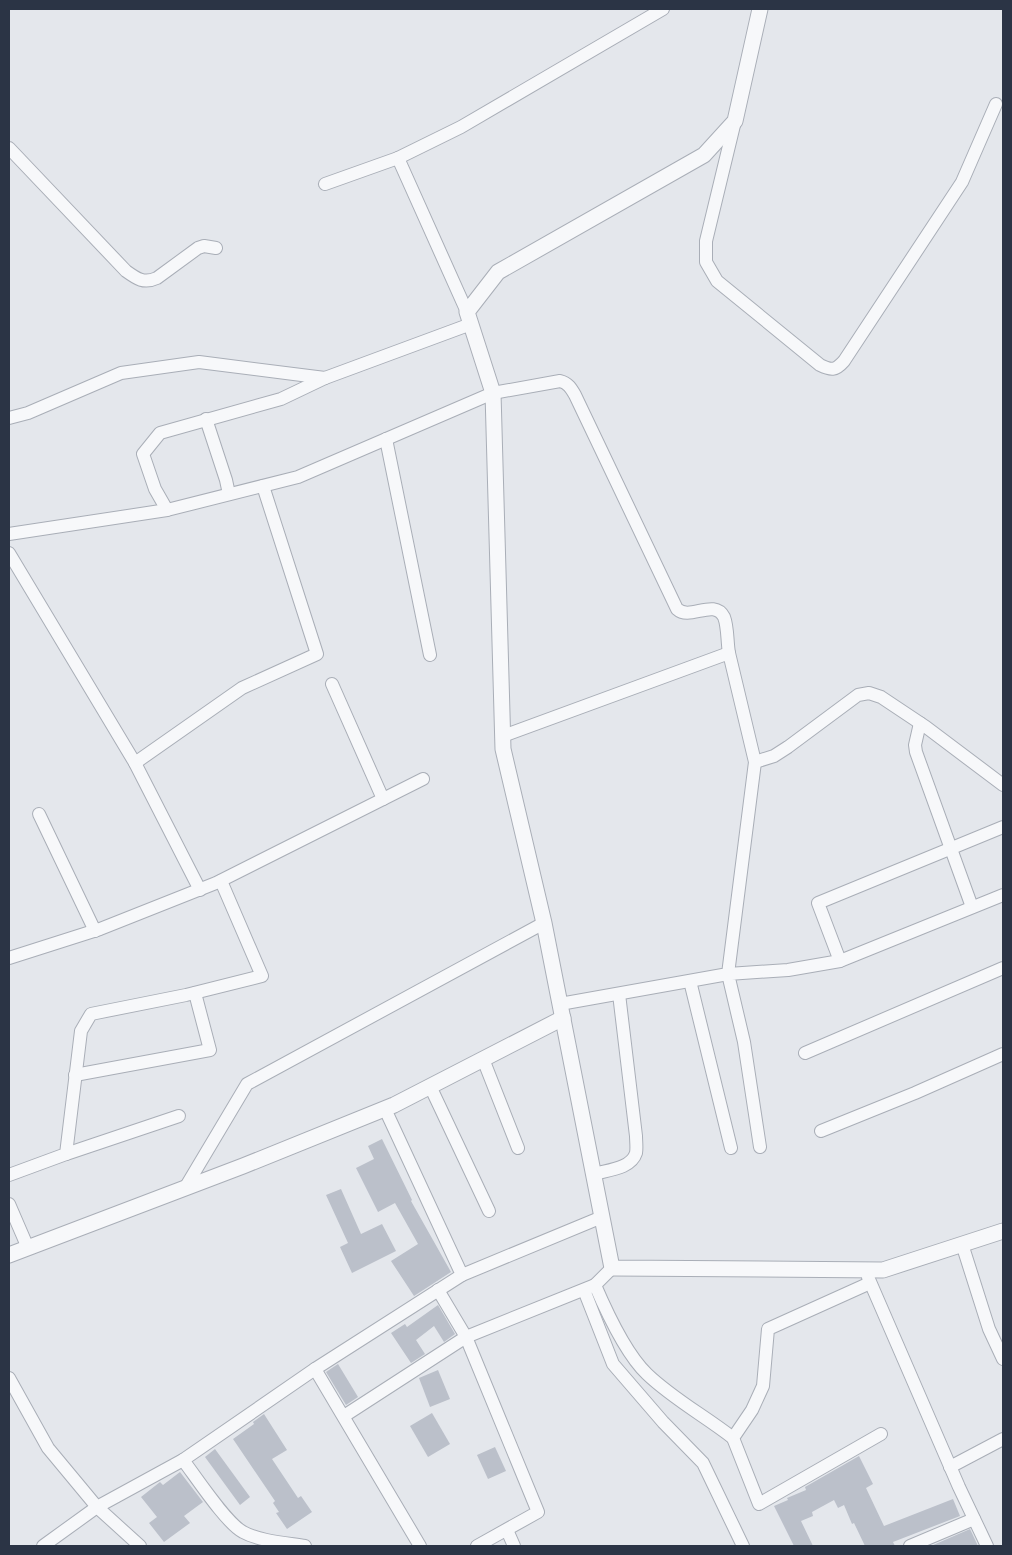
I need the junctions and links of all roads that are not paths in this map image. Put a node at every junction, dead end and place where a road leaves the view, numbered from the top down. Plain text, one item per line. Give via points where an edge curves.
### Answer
1 (663, 9) edge
2 (760, 9) edge
3 (996, 104) dead end
4 (735, 122) junction
5 (9, 148) edge
6 (398, 158) junction
7 (325, 184) dead end
8 (216, 248) dead end
9 (469, 318) junction
10 (325, 378) junction
11 (493, 393) junction
12 (9, 418) edge
13 (206, 420) junction
14 (386, 439) junction
15 (263, 486) junction
16 (229, 494) junction
17 (167, 510) junction
18 (9, 534) edge
19 (9, 553) edge
20 (729, 653) junction
21 (430, 655) dead end
22 (332, 684) dead end
23 (920, 723) junction
24 (503, 736) junction
25 (755, 762) junction
26 (135, 763) junction
27 (423, 779) dead end
28 (1003, 785) edge
29 (384, 799) junction
30 (39, 814) dead end
31 (1003, 827) edge
32 (951, 849) junction
33 (221, 881) junction
34 (200, 890) junction
35 (1003, 895) edge
36 (972, 907) junction
37 (544, 923) junction
38 (95, 931) junction
39 (9, 958) edge
40 (840, 962) junction
41 (1003, 968) edge
42 (728, 974) junction
43 (690, 981) junction
44 (195, 993) junction
45 (619, 994) junction
46 (562, 1011) junction
47 (805, 1053) dead end
48 (1003, 1054) edge
49 (483, 1059) junction
50 (75, 1075) junction
51 (430, 1086) junction
52 (385, 1108) junction
53 (179, 1116) dead end
54 (821, 1132) dead end
55 (760, 1147) dead end
56 (518, 1148) dead end
57 (731, 1148) dead end
58 (66, 1154) junction
59 (594, 1174) junction
60 (9, 1175) edge
61 (185, 1188) junction
62 (9, 1204) edge
63 (489, 1211) dead end
64 (602, 1217) junction
65 (1003, 1231) edge
66 (962, 1244) junction
67 (28, 1248) junction
68 (9, 1255) edge
69 (612, 1268) junction
70 (462, 1275) junction
71 (868, 1277) junction
72 (590, 1288) junction
73 (438, 1290) junction
74 (466, 1337) junction
75 (1003, 1359) edge
76 (316, 1369) junction
77 (9, 1378) edge
78 (344, 1416) junction
79 (881, 1434) dead end
80 (734, 1438) junction
81 (1003, 1439) edge
82 (183, 1460) junction
83 (950, 1467) junction
84 (97, 1507) junction
85 (974, 1519) junction
86 (507, 1530) junction
87 (49, 1545) edge
88 (140, 1546) edge
89 (304, 1546) edge
90 (420, 1546) edge
91 (477, 1546) edge
92 (514, 1546) edge
93 (743, 1546) edge
94 (910, 1546) edge
95 (987, 1546) edge

1 - 6 street via 461,128
2 - 4 street
3 - 4 street via 962,182 844,361 837,369 829,370 717,281 706,262 706,241
4 - 9 street via 704,155 498,272
5 - 8 street via 137,279 150,281 198,248
6 - 7 street
6 - 9 street
9 - 10 street
9 - 11 street
10 - 12 street via 199,362 121,373
10 - 13 street via 281,399
11 - 14 street
11 - 20 street via 560,381 570,386 677,609 688,614 710,608 720,612 724,618
11 - 24 street
13 - 16 street
13 - 17 street via 160,433 143,454 155,489
14 - 15 street via 298,477
14 - 21 street
15 - 16 street
15 - 26 street via 317,654 242,688
16 - 17 street
17 - 18 street
19 - 26 street
20 - 24 street
20 - 25 street
22 - 29 street
23 - 25 street via 881,697 869,693 858,695 788,747
23 - 28 street
23 - 32 street via 916,752
24 - 37 street via 503,749
25 - 42 street
26 - 34 street
27 - 29 street
29 - 33 street
30 - 38 street
31 - 32 street
32 - 36 street
32 - 40 street via 818,903
33 - 34 street
33 - 44 street via 262,976
34 - 38 street
35 - 36 street
36 - 40 street
37 - 46 street
37 - 61 street via 247,1084
38 - 39 street
40 - 42 street
41 - 47 street
42 - 43 street
42 - 55 street via 744,1042
43 - 45 street
43 - 57 street
44 - 50 street via 91,1014 81,1031
44 - 50 street via 210,1050
45 - 46 street
45 - 59 street via 636,1152 622,1167
46 - 49 street
46 - 59 street
48 - 54 street
49 - 51 street
49 - 56 street
50 - 58 street
51 - 52 street
51 - 63 street
52 - 61 street
52 - 70 street
53 - 58 street
58 - 60 street
59 - 64 street
61 - 67 street
62 - 67 street
64 - 69 street
64 - 70 street
65 - 66 street
66 - 71 street
66 - 75 street via 989,1329
67 - 68 street
69 - 71 street
69 - 72 street
70 - 73 street
71 - 80 street via 768,1329 763,1386
71 - 83 street
72 - 74 street
72 - 80 street via 646,1374
72 - 93 street via 613,1364 703,1463
73 - 74 street
73 - 76 street
74 - 78 street
74 - 86 street via 538,1512
76 - 78 street
76 - 82 street
77 - 84 street via 48,1448
78 - 90 street
79 - 80 street via 759,1504
81 - 83 street
82 - 84 street
82 - 89 street via 232,1524 259,1537
83 - 85 street
84 - 87 street
84 - 88 street
85 - 94 street
85 - 95 street
86 - 91 street
86 - 92 street

